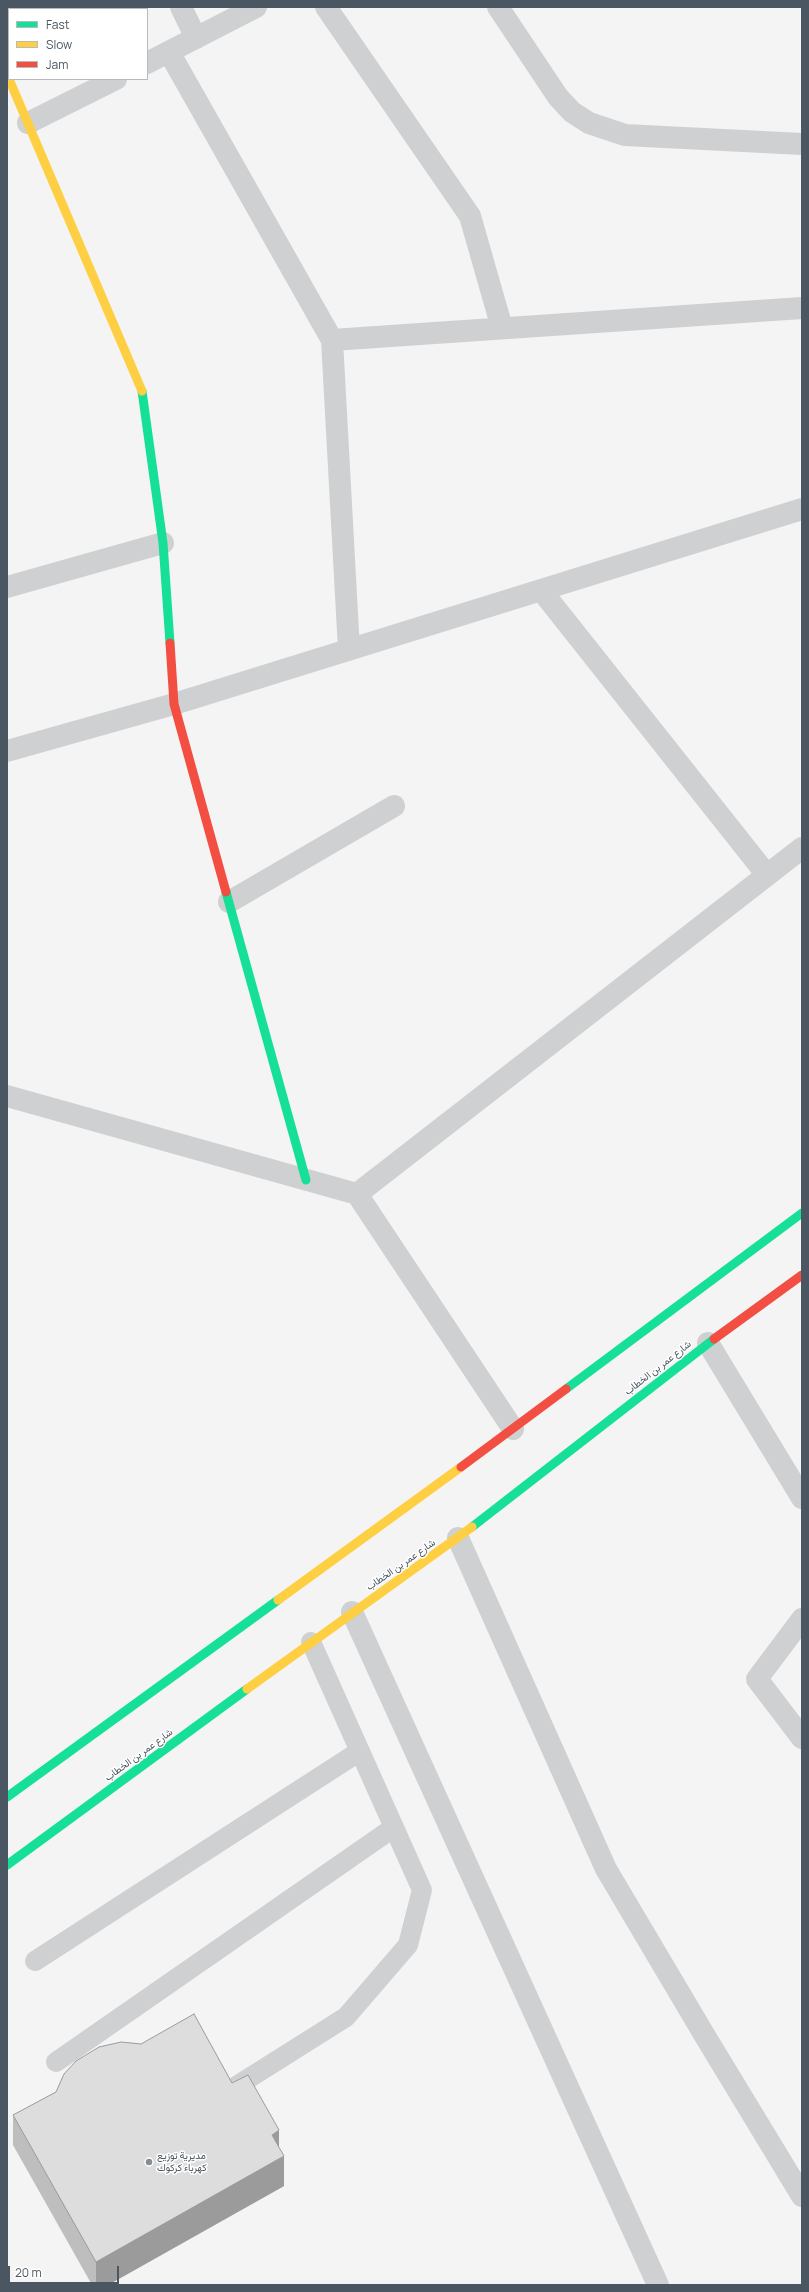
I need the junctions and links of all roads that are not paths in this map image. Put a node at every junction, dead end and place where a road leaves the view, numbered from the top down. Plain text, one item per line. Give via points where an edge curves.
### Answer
1 (181, 7) edge
2 (256, 7) edge
3 (326, 7) edge
4 (498, 7) edge
5 (196, 38) junction
6 (169, 52) junction
7 (148, 62) edge
8 (9, 80) edge
9 (114, 80) edge
10 (28, 123) junction
11 (802, 144) edge
12 (802, 308) edge
13 (502, 328) junction
14 (332, 340) junction
15 (802, 509) edge
16 (162, 543) junction
17 (7, 587) edge
18 (541, 590) junction
19 (349, 650) junction
20 (174, 704) junction
21 (8, 749) edge
22 (394, 806) dead end
23 (802, 848) edge
24 (767, 875) junction
25 (229, 902) junction
26 (7, 1096) edge
27 (306, 1180) junction
28 (357, 1194) junction
29 (802, 1213) edge
30 (802, 1275) edge
31 (708, 1343) junction
32 (513, 1429) junction
33 (802, 1498) edge
34 (458, 1538) junction
35 (352, 1612) junction
36 (802, 1619) edge
37 (311, 1642) junction
38 (802, 1738) edge
39 (360, 1751) junction
40 (7, 1797) edge
41 (393, 1828) junction
42 (7, 1865) edge
43 (35, 1961) dead end
44 (56, 2062) dead end
45 (226, 2092) edge
46 (802, 2196) edge
47 (658, 2285) edge

1 - 5 street
2 - 5 street
3 - 13 street via 470,216
4 - 11 street via 558,97 572,112 589,123 625,135
5 - 6 street
6 - 7 street
6 - 14 street
8 - 10 main road
9 - 10 street
10 - 16 main road via 143,392
12 - 13 street
13 - 14 street
14 - 19 street
15 - 18 street
16 - 17 street
16 - 20 main road
18 - 19 street
18 - 24 street
19 - 20 street
20 - 21 street
20 - 25 main road
22 - 25 street
23 - 24 street
24 - 28 street
25 - 27 main road
26 - 27 street
27 - 28 street
28 - 32 street
29 - 32 main road
30 - 31 main road, شارع عمر بن الخطاب
31 - 33 street
31 - 34 main road, شارع عمر بن الخطاب
32 - 40 main road
34 - 35 main road, شارع عمر بن الخطاب
34 - 46 street via 606,1869
35 - 37 main road, شارع عمر بن الخطاب
35 - 47 street
36 - 38 street via 757,1680
37 - 39 lane
37 - 42 main road, شارع عمر بن الخطاب
39 - 41 lane
39 - 43 lane
41 - 44 lane
41 - 45 lane via 422,1890 408,1945 346,2017

